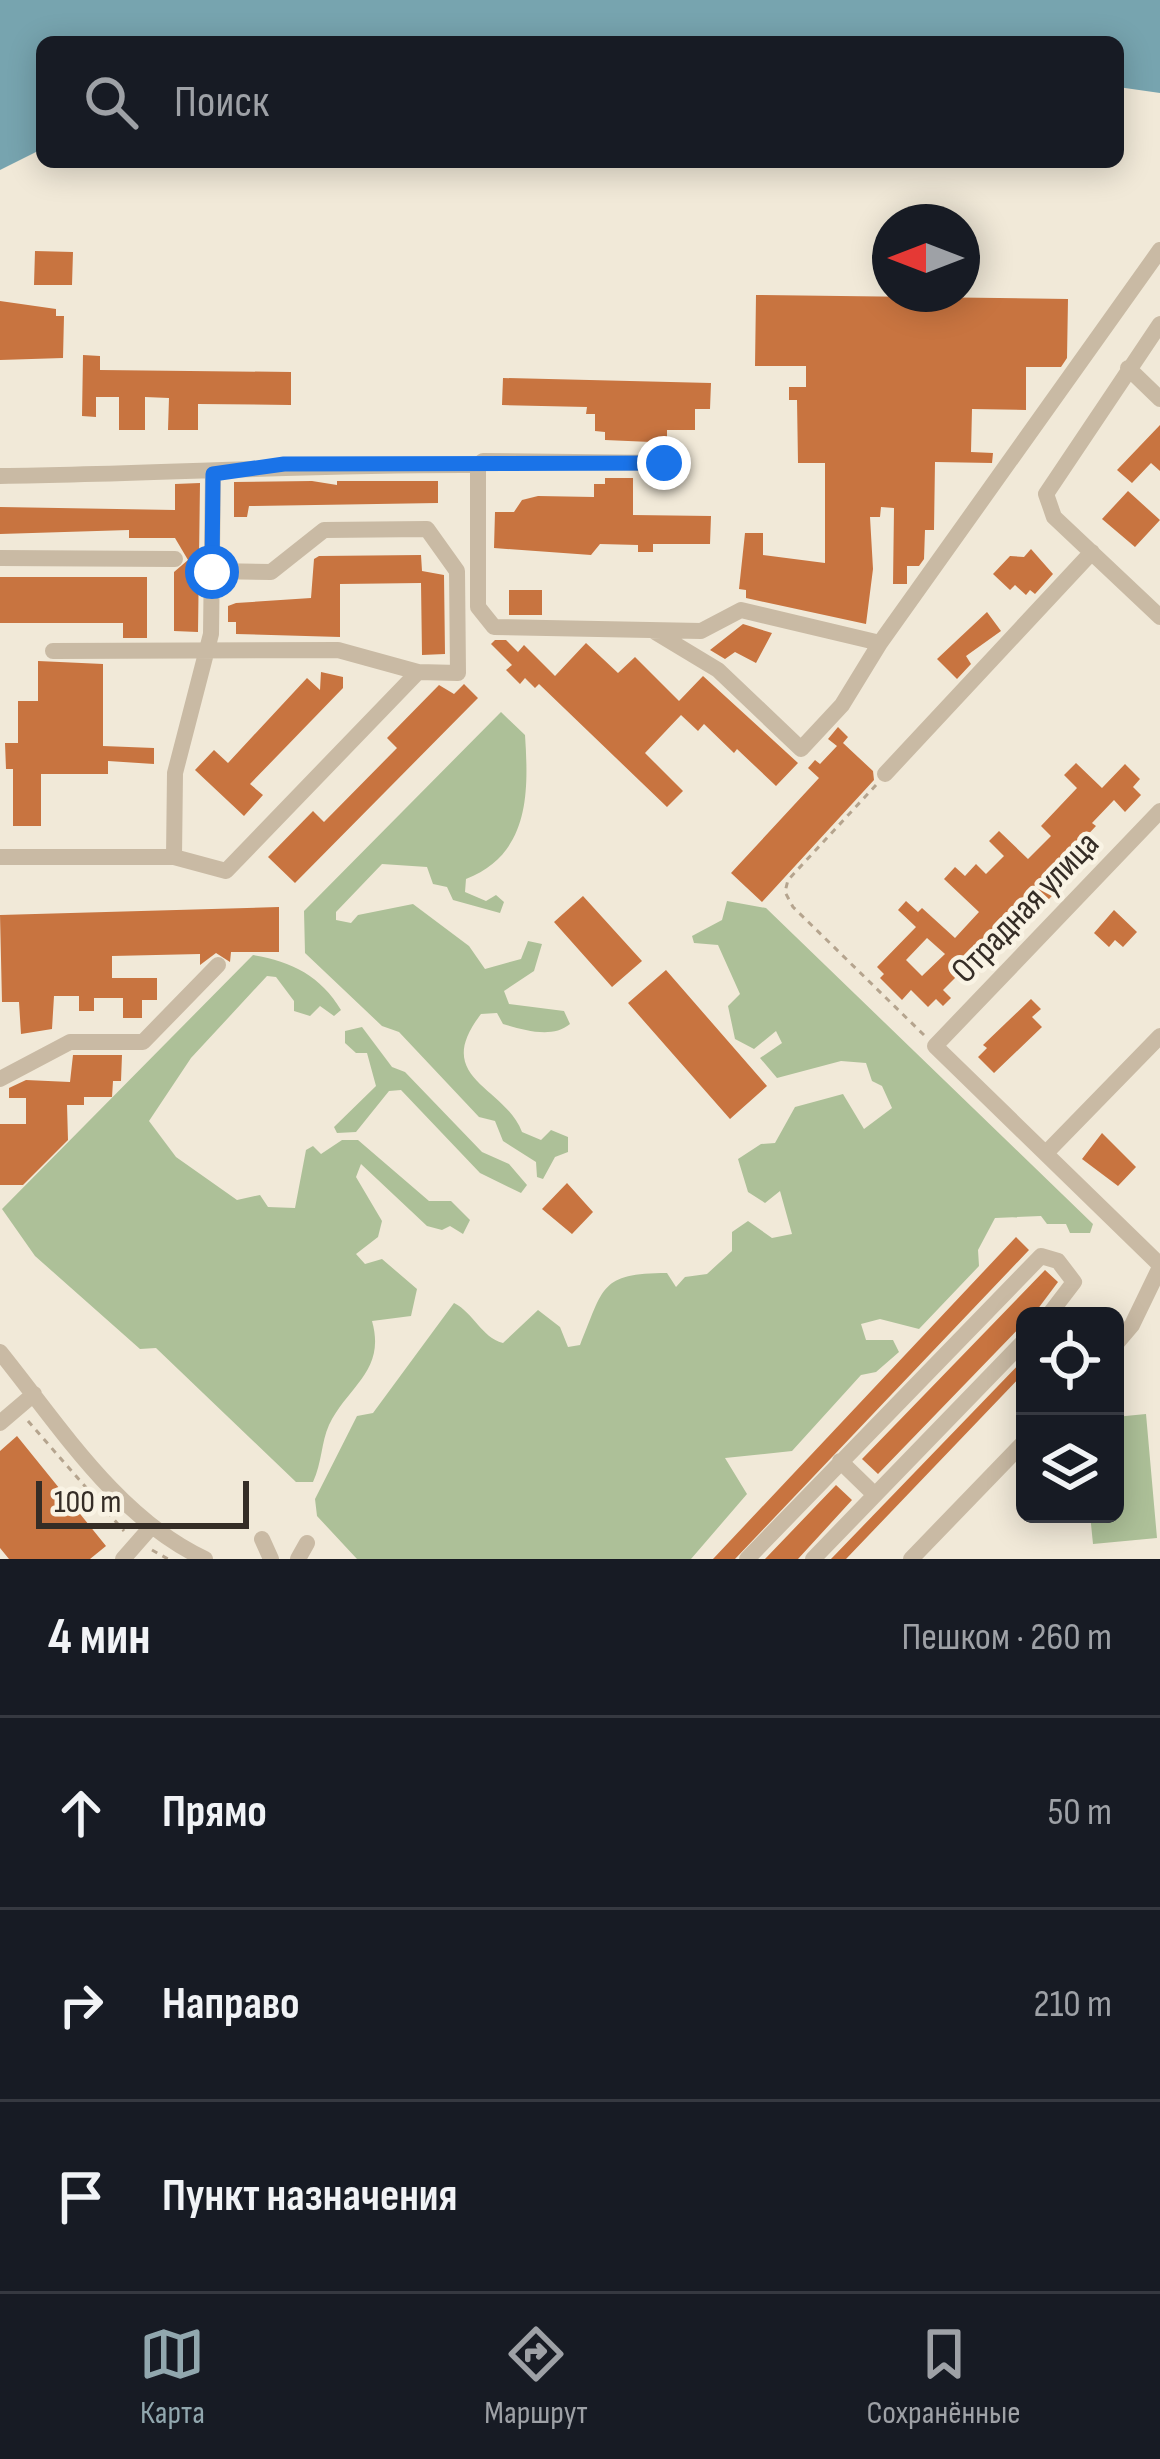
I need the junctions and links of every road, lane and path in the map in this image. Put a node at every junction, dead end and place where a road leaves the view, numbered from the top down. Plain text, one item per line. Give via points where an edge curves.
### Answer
1 (1160, 250) edge
2 (1160, 324) edge
3 (1128, 368) junction
4 (1160, 399) edge
5 (664, 463) dead end
6 (478, 465) junction
7 (213, 474) junction
8 (0, 476) edge
9 (1092, 552) junction
10 (0, 558) edge
11 (175, 559) dead end
12 (212, 572) junction
13 (1160, 617) edge
14 (653, 631) junction
15 (880, 643) junction
16 (207, 650) junction
17 (53, 651) dead end
18 (418, 672) junction
19 (885, 774) joint
20 (1160, 811) edge
21 (0, 857) edge
22 (174, 857) junction
23 (218, 965) dead end
24 (1160, 1036) edge
25 (935, 1046) junction
26 (0, 1079) edge
27 (1046, 1154) junction
28 (1160, 1266) edge
29 (1055, 1307) edge
30 (1124, 1334) edge
31 (1016, 1349) edge
32 (0, 1352) edge
33 (34, 1394) junction
34 (0, 1423) edge
35 (1016, 1450) edge
36 (840, 1461) junction
37 (875, 1496) junction
38 (152, 1526) junction
39 (262, 1539) dead end
40 (123, 1559) edge
41 (205, 1559) edge
42 (271, 1559) edge
43 (747, 1559) edge
44 (813, 1559) edge
45 (911, 1559) edge

1 - 15 street
2 - 3 street
3 - 4 street
3 - 9 street via 1046,494 1054,517
5 - 6 street
6 - 7 street via 284,464
6 - 14 street via 484,620 506,630
7 - 8 street
7 - 12 street
9 - 13 street
9 - 19 street
10 - 11 street
12 - 16 street
12 - 18 street via 271,572 324,530 427,529 457,571 458,673
14 - 15 street via 701,631 742,610
14 - 15 street via 718,670 801,749 842,705
16 - 17 street
16 - 18 street via 338,650
16 - 22 street via 175,773
18 - 22 street via 226,871
19 - 25 path via 785,892
20 - 25 street, Отрадная улица
21 - 22 street
23 - 26 street via 143,1042 70,1042
24 - 27 street
25 - 27 street
27 - 28 street
28 - 30 street
29 - 36 street via 1074,1282 1058,1261 1040,1256
31 - 37 street
32 - 33 street
33 - 34 street
33 - 38 street
35 - 45 street
36 - 37 street
36 - 43 street
37 - 44 street
38 - 40 street
38 - 41 street
39 - 42 street

